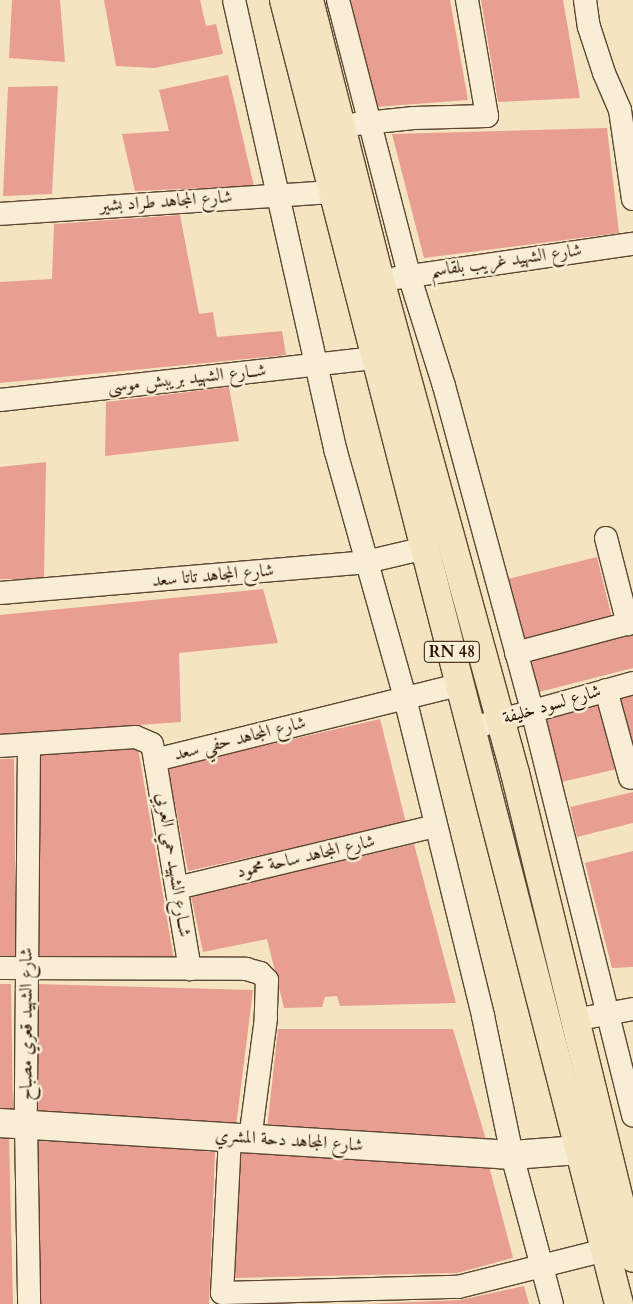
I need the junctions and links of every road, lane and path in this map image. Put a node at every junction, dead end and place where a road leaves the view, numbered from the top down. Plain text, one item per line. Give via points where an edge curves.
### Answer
1 (234, 0) edge
2 (284, 0) edge
3 (309, 0) edge
4 (338, 0) edge
5 (467, 0) edge
6 (585, 0) edge
7 (369, 122) junction
8 (341, 127) junction
9 (332, 192) junction
10 (278, 196) junction
11 (633, 199) edge
12 (0, 214) edge
13 (633, 244) edge
14 (409, 275) junction
15 (380, 280) junction
16 (374, 358) junction
17 (319, 365) junction
18 (0, 400) edge
19 (606, 538) dead end
20 (425, 548) junction
21 (366, 562) junction
22 (0, 593) edge
23 (630, 623) edge
24 (516, 653) junction
25 (633, 683) edge
26 (461, 684) junction
27 (606, 690) junction
28 (405, 698) junction
29 (532, 710) junction
30 (499, 720) junction
31 (472, 728) junction
32 (29, 745) junction
33 (0, 746) edge
34 (156, 760) junction
35 (630, 778) dead end
36 (436, 826) junction
37 (177, 888) junction
38 (0, 968) edge
39 (27, 968) junction
40 (190, 970) junction
41 (633, 1009) edge
42 (609, 1014) junction
43 (574, 1020) junction
44 (633, 1116) edge
45 (13, 1123) edge
46 (240, 1138) junction
47 (579, 1150) junction
48 (512, 1154) junction
49 (605, 1250) junction
50 (633, 1258) edge
51 (542, 1266) junction
52 (29, 1304) edge
53 (552, 1304) edge
54 (619, 1304) edge

1 - 10 street
2 - 9 highway, RN 48
3 - 8 highway, RN 48
4 - 7 street
5 - 7 street via 487,116
6 - 11 street via 595,46 620,110
7 - 8 street
7 - 14 street
8 - 15 highway, RN 48
9 - 10 street, شارع المجاهد طراد بشير
9 - 16 highway, RN 48
10 - 12 street, شارع المجاهد طراد بشير
10 - 17 street
13 - 14 street, شارع الشهيد غريب بلقاسم
14 - 15 street, شارع الشهيد غريب بلقاسم
14 - 24 street via 444,386
15 - 30 highway, RN 48
16 - 17 street, شــارع الشهيد بريبش موسى
16 - 20 highway, RN 48
17 - 18 street, شــارع الشهيد بريبش موسى
17 - 21 street via 336,452
19 - 23 street
20 - 21 street, شارع المجاهد تاتا سعد
20 - 26 highway, RN 48
21 - 22 street, شارع المجاهد تاتا سعد
21 - 28 street
23 - 24 street
24 - 29 street
25 - 27 street, شارع لسود خليفة
26 - 28 street, شارع المجاهد حفي سعد
26 - 31 highway, RN 48
27 - 29 street, شارع لسود خليفة
27 - 35 street
28 - 34 street, شارع المجاهد حفي سعد
28 - 36 street
29 - 30 street, شارع لسود خليفة
29 - 42 street
30 - 31 street, شارع لسود خليفة
30 - 43 highway, RN 48
31 - 47 highway, RN 48
32 - 33 street, شارع المجاهد حفي سعد
32 - 34 street, شارع المجاهد حفي سعد via 136,737 152,744
32 - 39 street, شارع الشهيد قعري مصباح
34 - 37 street, شــارع الشهيد حمي العربي
36 - 37 street, شارع المجاهد ساحة محمود
36 - 48 street via 483,1016
37 - 40 street, شــارع الشهيد حمي العربي
38 - 39 street
39 - 40 street
39 - 45 street, شارع الشهيد قعري مصباح
40 - 46 street via 246,969 260,973 267,980 266,1018
41 - 42 street
42 - 43 street
42 - 44 street
43 - 50 highway, RN 48
45 - 46 street, شارع المجاهد دحة المشري
45 - 52 street, شارع الشهيد قعري مصباح
46 - 48 street, شارع المجاهد دحة المشري
46 - 51 street via 222,1293 458,1287
47 - 48 street, شارع المجاهد دحة المشري
47 - 49 highway, RN 48
48 - 51 street
49 - 51 street
49 - 54 highway, RN 48
51 - 53 street

